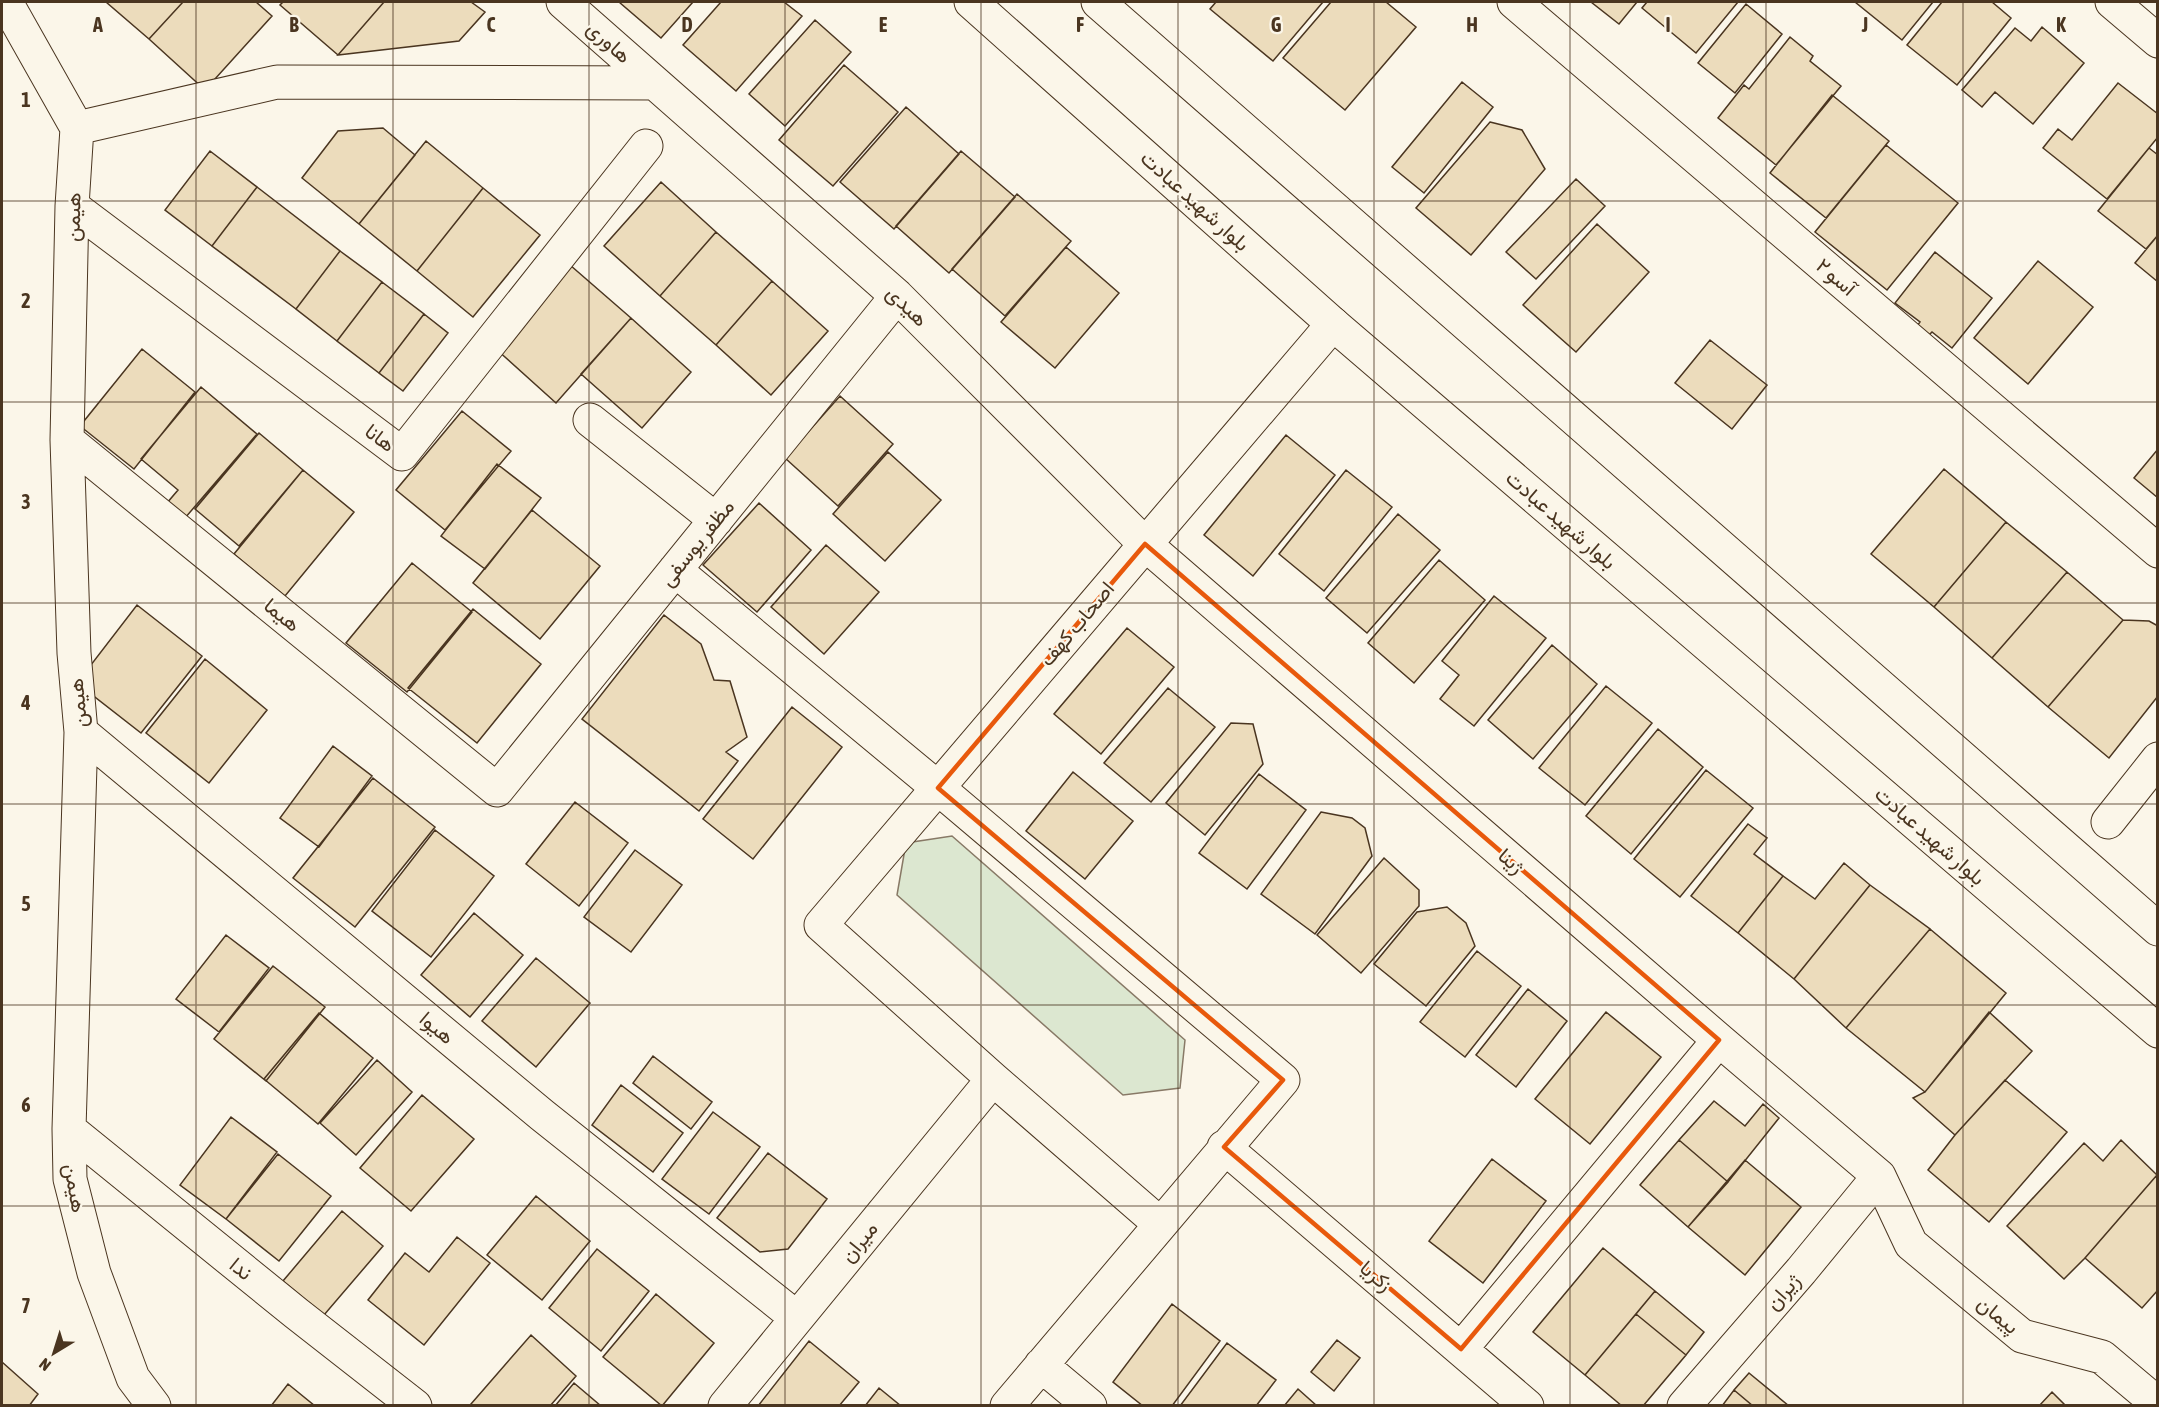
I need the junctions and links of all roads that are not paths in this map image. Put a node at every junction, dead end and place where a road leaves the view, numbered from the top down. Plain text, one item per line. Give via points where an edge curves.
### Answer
1 (6, 2) edge
2 (563, 2) edge
3 (971, 2) edge
4 (1098, 2) edge
5 (1514, 2) edge
6 (2129, 7) edge
7 (2157, 41) edge
8 (655, 83) junction
9 (77, 128) junction
10 (646, 146) dead end
11 (72, 206) junction
12 (897, 296) junction
13 (1333, 324) junction
14 (590, 420) dead end
15 (68, 440) junction
16 (716, 520) junction
17 (1145, 544) junction
18 (2157, 551) edge
19 (675, 570) junction
20 (81, 732) junction
21 (2157, 759) edge
22 (938, 788) junction
23 (497, 790) joint
24 (2108, 822) dead end
25 (2157, 929) edge
26 (2157, 1031) edge
27 (1719, 1040) junction
28 (993, 1079) junction
29 (69, 1129) junction
30 (1224, 1147) junction
31 (1879, 1176) junction
32 (1160, 1224) junction
33 (797, 1318) junction
34 (1461, 1349) junction
35 (1041, 1365) junction
36 (2157, 1404) edge
37 (154, 1406) edge
38 (415, 1406) edge
39 (725, 1406) edge
40 (1006, 1406) edge
41 (1090, 1406) edge
42 (1527, 1406) edge
43 (1684, 1406) edge

1 - 9 street
2 - 8 street, هاوری
3 - 13 street, بلوار شهید عبادت
4 - 25 street
5 - 18 street, آسو ۲
6 - 7 street
8 - 9 street via 277,82
8 - 12 street, هیدی
9 - 11 street, هیمن
10 - 11 street, هانا via 402,454
11 - 15 street, هیمن
12 - 16 street, مظفر یوسفی
12 - 17 street, هیدی
13 - 17 street, اصحاب کهف
13 - 26 street, بلوار شهید عبادت
14 - 16 street
15 - 20 street, هیمن via 74,652
15 - 23 street, هیما
16 - 19 street, مظفر یوسفی
17 - 22 street, اصحاب کهف
17 - 27 street, ژینا
19 - 22 street
19 - 23 street, مظفر یوسفی
20 - 29 street, هیمن
20 - 33 street, هیوا via 542,1115
21 - 24 street
22 - 28 street, اصحاب کهف via 821,925
22 - 30 street via 1283,1080
27 - 31 street, ژینا
27 - 34 street
28 - 32 street
28 - 33 street, میران
29 - 37 street, هیمن via 70,1179 94,1273 133,1378
29 - 38 street, ندا
30 - 32 street
30 - 34 street, زکریا
31 - 36 street, پیمان via 1911,1244 2022,1336 2102,1357
31 - 43 street, ژیران
32 - 35 street
33 - 39 street, میران
34 - 42 street, زکریا
35 - 40 street
35 - 41 street

